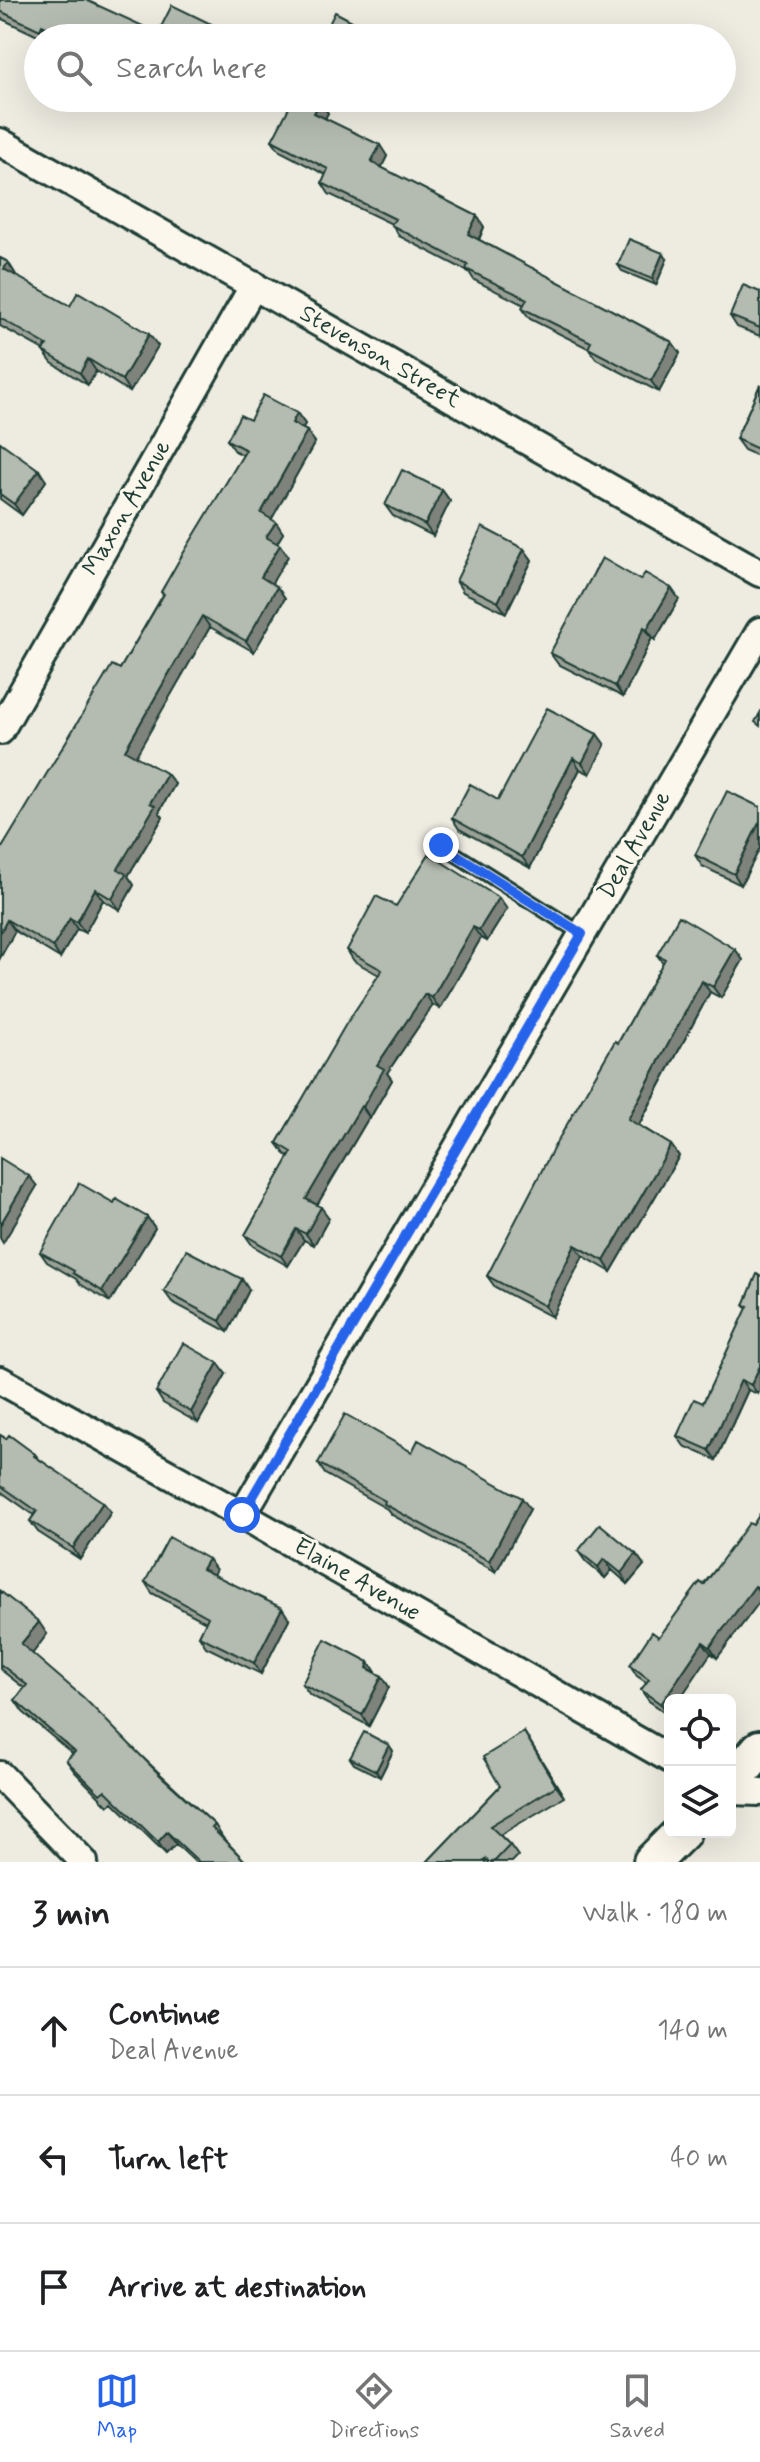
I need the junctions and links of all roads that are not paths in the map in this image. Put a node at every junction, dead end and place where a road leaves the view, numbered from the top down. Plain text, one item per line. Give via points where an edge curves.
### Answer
1 (0, 142) edge
2 (254, 285) junction
3 (760, 573) edge
4 (760, 631) edge
5 (0, 731) edge
6 (441, 845) dead end
7 (582, 934) junction
8 (0, 1380) edge
9 (242, 1515) junction
10 (760, 1749) edge
11 (664, 1756) edge
12 (0, 1775) edge
13 (736, 1777) edge
14 (736, 1791) edge
15 (760, 1792) edge
16 (676, 1838) edge
17 (84, 1862) edge
18 (652, 1862) edge

1 - 2 street, Stevenson Street
2 - 3 street, Stevenson Street
2 - 5 street, Maxon Avenue
4 - 7 street, Deal Avenue
6 - 7 lane
7 - 9 street, Deal Avenue
8 - 9 street, Elaine Avenue
9 - 11 street, Elaine Avenue
10 - 13 street
12 - 17 street
14 - 15 street
16 - 18 street

